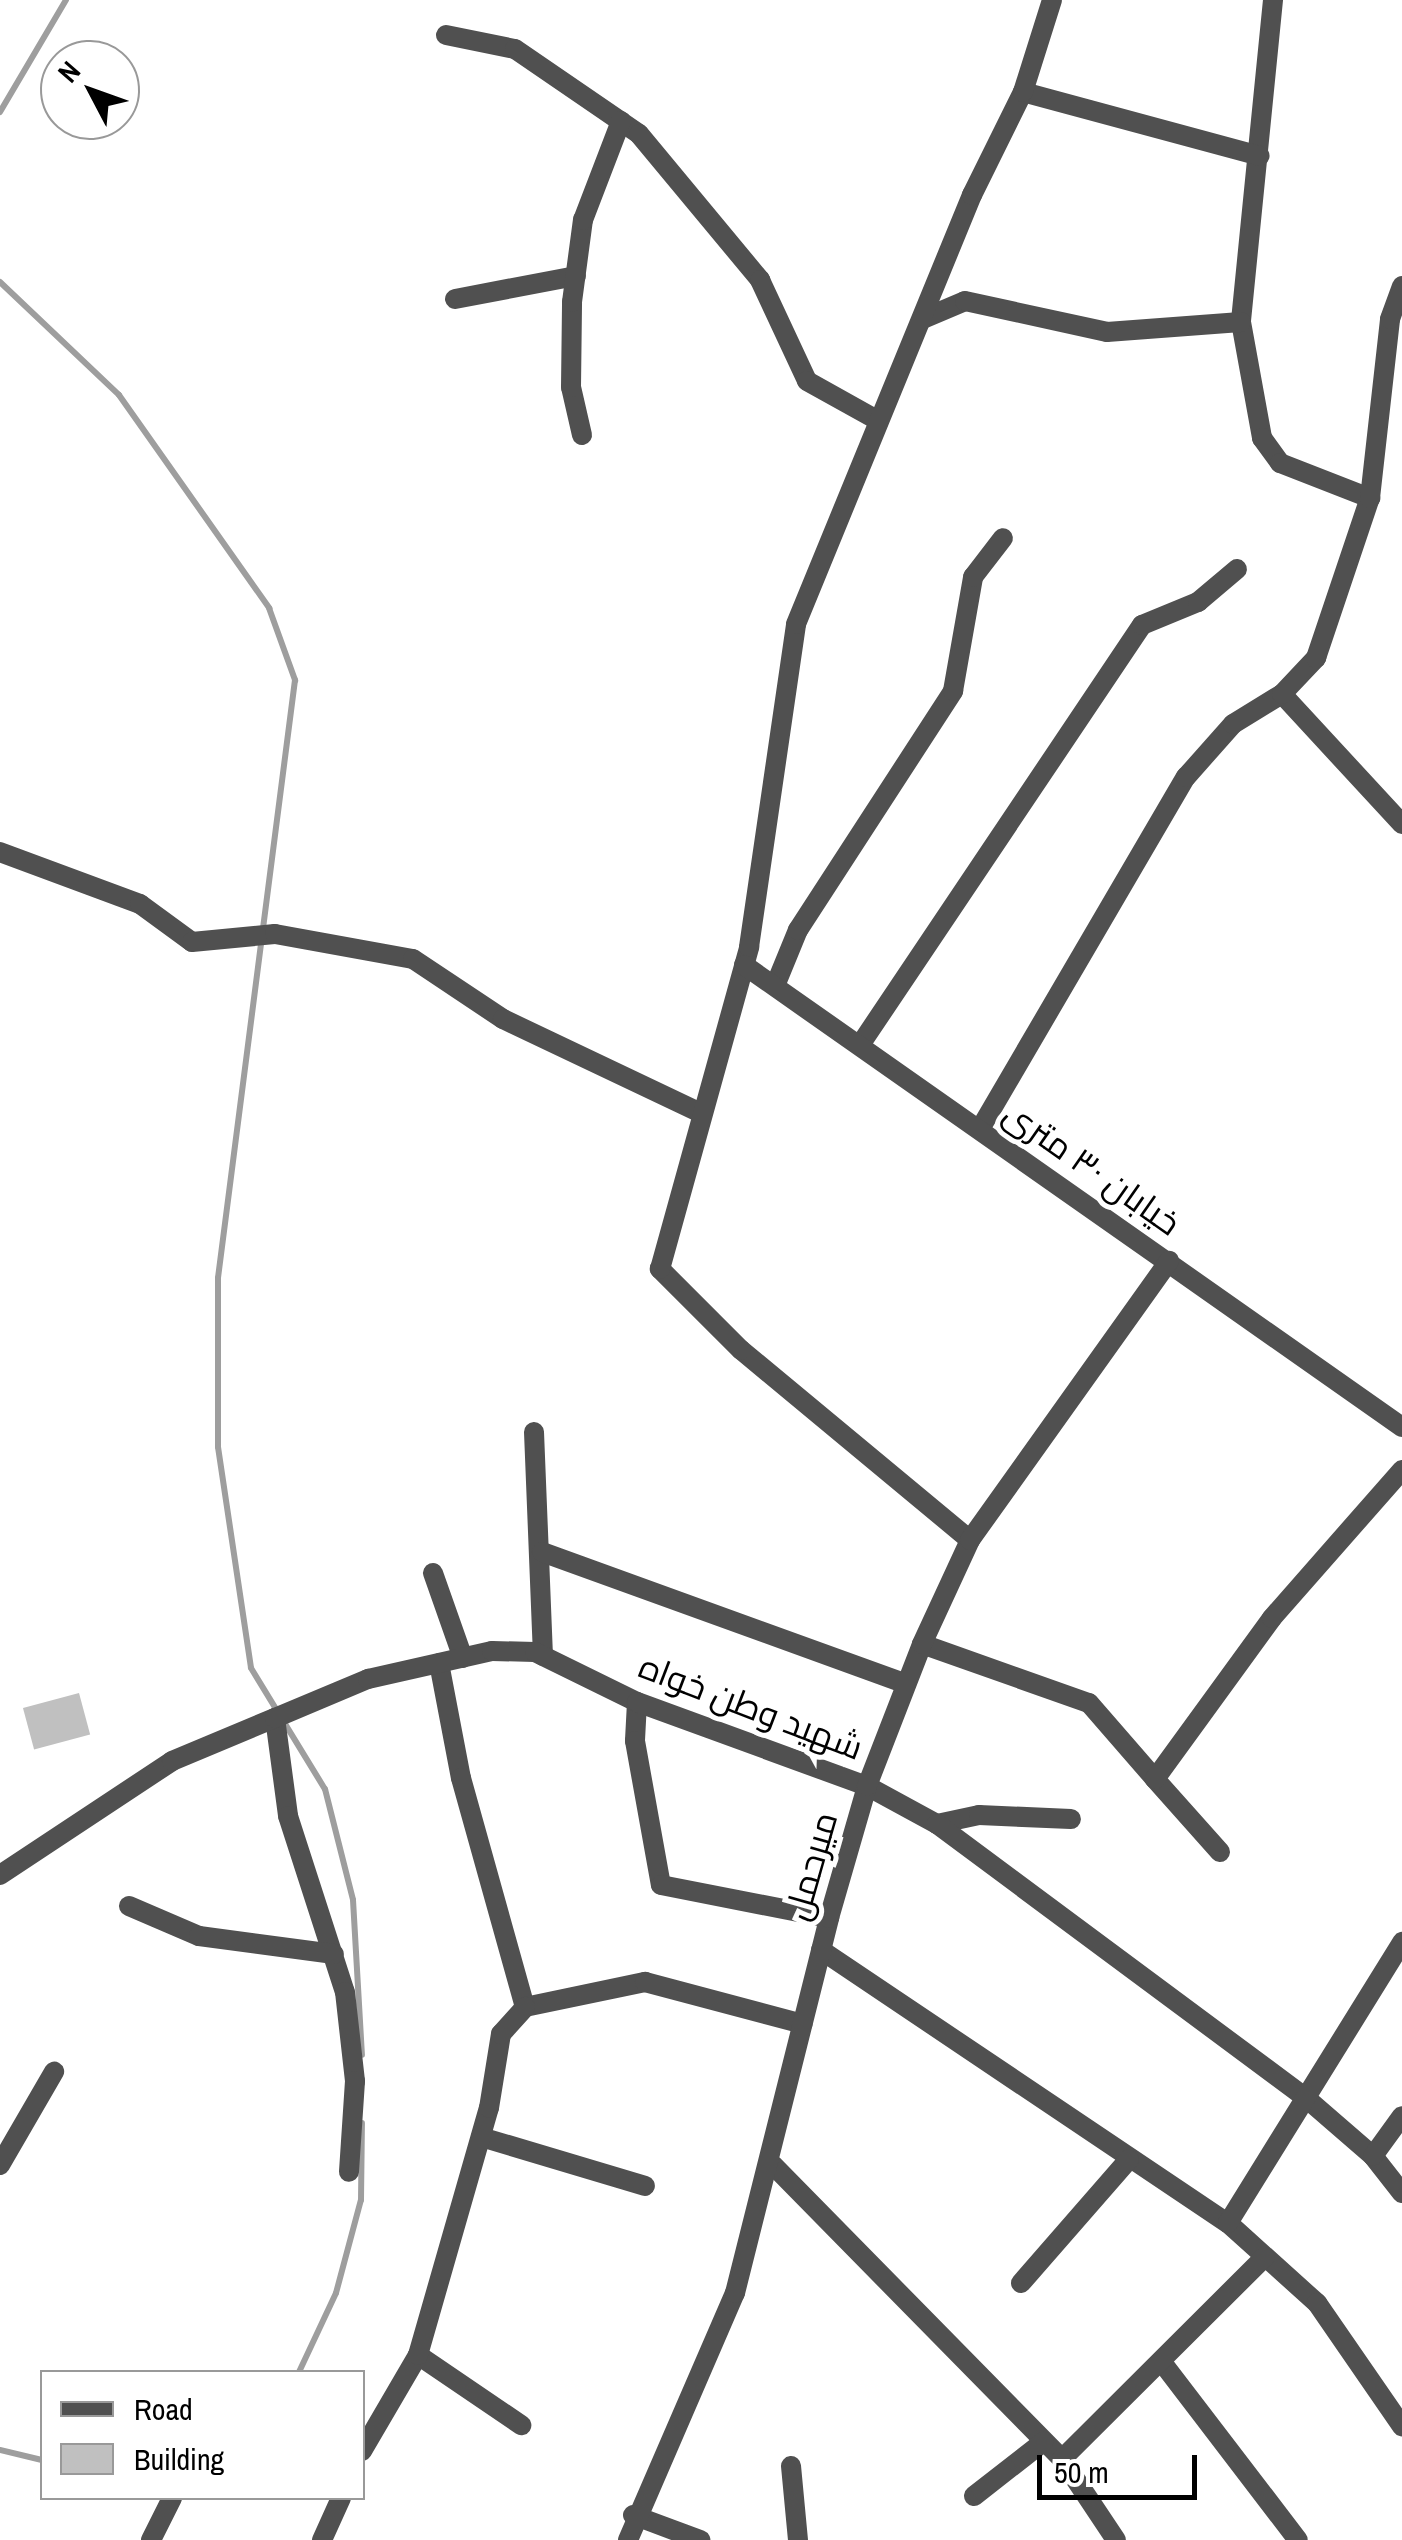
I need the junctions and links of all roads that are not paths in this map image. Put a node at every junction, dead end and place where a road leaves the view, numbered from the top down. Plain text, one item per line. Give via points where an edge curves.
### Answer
1 (1052, 0) edge
2 (1273, 0) edge
3 (446, 35) dead end
4 (1023, 92) junction
5 (621, 121) junction
6 (1260, 156) junction
7 (576, 276) junction
8 (1402, 286) edge
9 (455, 299) dead end
10 (925, 318) junction
11 (1241, 322) junction
12 (879, 421) junction
13 (582, 435) dead end
14 (1370, 498) junction
15 (1004, 538) dead end
16 (1237, 568) dead end
17 (1282, 694) junction
18 (1402, 824) edge
19 (0, 852) edge
20 (744, 965) junction
21 (775, 986) junction
22 (860, 1046) junction
23 (701, 1113) junction
24 (980, 1129) junction
25 (1169, 1261) junction
26 (1402, 1427) edge
27 (534, 1432) dead end
28 (1402, 1470) edge
29 (970, 1540) junction
30 (542, 1552) junction
31 (433, 1573) dead end
32 (922, 1644) junction
33 (543, 1656) junction
34 (464, 1658) junction
35 (439, 1663) junction
36 (906, 1684) junction
37 (637, 1702) junction
38 (275, 1718) junction
39 (1155, 1779) junction
40 (867, 1786) junction
41 (1071, 1820) dead end
42 (937, 1824) junction
43 (1220, 1852) dead end
44 (0, 1875) edge
45 (130, 1906) dead end
46 (828, 1918) junction
47 (1402, 1942) edge
48 (821, 1950) junction
49 (334, 1954) junction
50 (525, 2007) junction
51 (803, 2024) junction
52 (54, 2072) dead end
53 (1306, 2098) junction
54 (1402, 2116) edge
55 (481, 2137) junction
56 (1373, 2156) junction
57 (1129, 2159) junction
58 (0, 2165) edge
59 (773, 2165) junction
60 (350, 2172) dead end
61 (645, 2186) dead end
62 (1402, 2193) edge
63 (1228, 2223) junction
64 (1265, 2257) junction
65 (1021, 2284) dead end
66 (418, 2355) junction
67 (1160, 2361) junction
68 (521, 2425) dead end
69 (1402, 2426) edge
70 (1044, 2442) junction
71 (365, 2446) edge
72 (1062, 2459) junction
73 (791, 2466) dead end
74 (974, 2496) dead end
75 (171, 2500) edge
76 (340, 2500) edge
77 (633, 2514) junction
78 (152, 2540) edge
79 (322, 2540) edge
80 (628, 2540) edge
81 (700, 2540) edge
82 (798, 2540) edge
83 (1116, 2540) edge
84 (1298, 2540) edge

1 - 4 street
2 - 6 street
3 - 5 street via 515,49
4 - 6 street
4 - 10 street
5 - 7 street via 583,220
5 - 12 street via 760,280 807,381
6 - 11 street
7 - 9 street
7 - 13 street via 571,387
8 - 14 street via 1390,319
10 - 11 street via 965,301 1107,332
10 - 12 street
11 - 14 street via 1262,438 1280,463
12 - 20 street via 796,624
14 - 17 street via 1316,658
15 - 21 street via 973,577 954,692 798,930
16 - 22 street via 1198,602 1142,626
17 - 18 street
17 - 24 street via 1233,724 1186,777
19 - 23 street via 140,904 192,942 276,934 413,959 503,1019
20 - 21 street, خیابان ۳۰ متری
20 - 23 street
21 - 22 street, خیابان ۳۰ متری
22 - 24 street, خیابان ۳۰ متری
23 - 29 street via 660,1270 741,1350
24 - 25 street, خیابان ۳۰ متری
25 - 26 street, خیابان ۳۰ متری
25 - 29 street, میرحمل
27 - 30 street
28 - 39 street via 1272,1618
29 - 32 street, میرحمل
30 - 33 street
30 - 36 street
31 - 34 street
32 - 36 street, میرحمل
32 - 39 street via 1089,1702
33 - 34 street, شهید وطن خواه
33 - 37 street, شهید وطن خواه
34 - 35 street, شهید وطن خواه
35 - 38 street, شهید وطن خواه via 368,1680
35 - 50 street via 461,1778
36 - 40 street, میرحمل
37 - 40 street, شهید وطن خواه
37 - 46 street via 635,1742 661,1884
38 - 44 street, شهید وطن خواه via 172,1761
38 - 49 street via 288,1816
39 - 43 street
40 - 42 street, شهید وطن خواه
40 - 46 street, میرحمل
41 - 42 street via 979,1815
42 - 53 street, شهید وطن خواه
45 - 49 street via 199,1936
46 - 48 street, میرحمل
47 - 53 street
48 - 51 street, میرحمل
48 - 57 street
49 - 60 street via 355,2081
50 - 51 street via 645,1982 692,1988
50 - 55 street via 501,2034
51 - 59 street, میرحمل
52 - 58 street
53 - 56 street, شهید وطن خواه
53 - 63 street
54 - 56 street
55 - 61 street
55 - 66 street
56 - 62 street, شهید وطن خواه
57 - 63 street
57 - 65 street
59 - 70 street
59 - 77 street, میرحمل via 735,2294
63 - 64 street
64 - 67 street
64 - 69 street via 1317,2302
66 - 68 street
66 - 71 street
67 - 72 street
67 - 84 street
70 - 72 street
70 - 74 street
72 - 83 street
73 - 82 street
75 - 78 street
76 - 79 street
77 - 80 street, میرحمل
77 - 81 street

